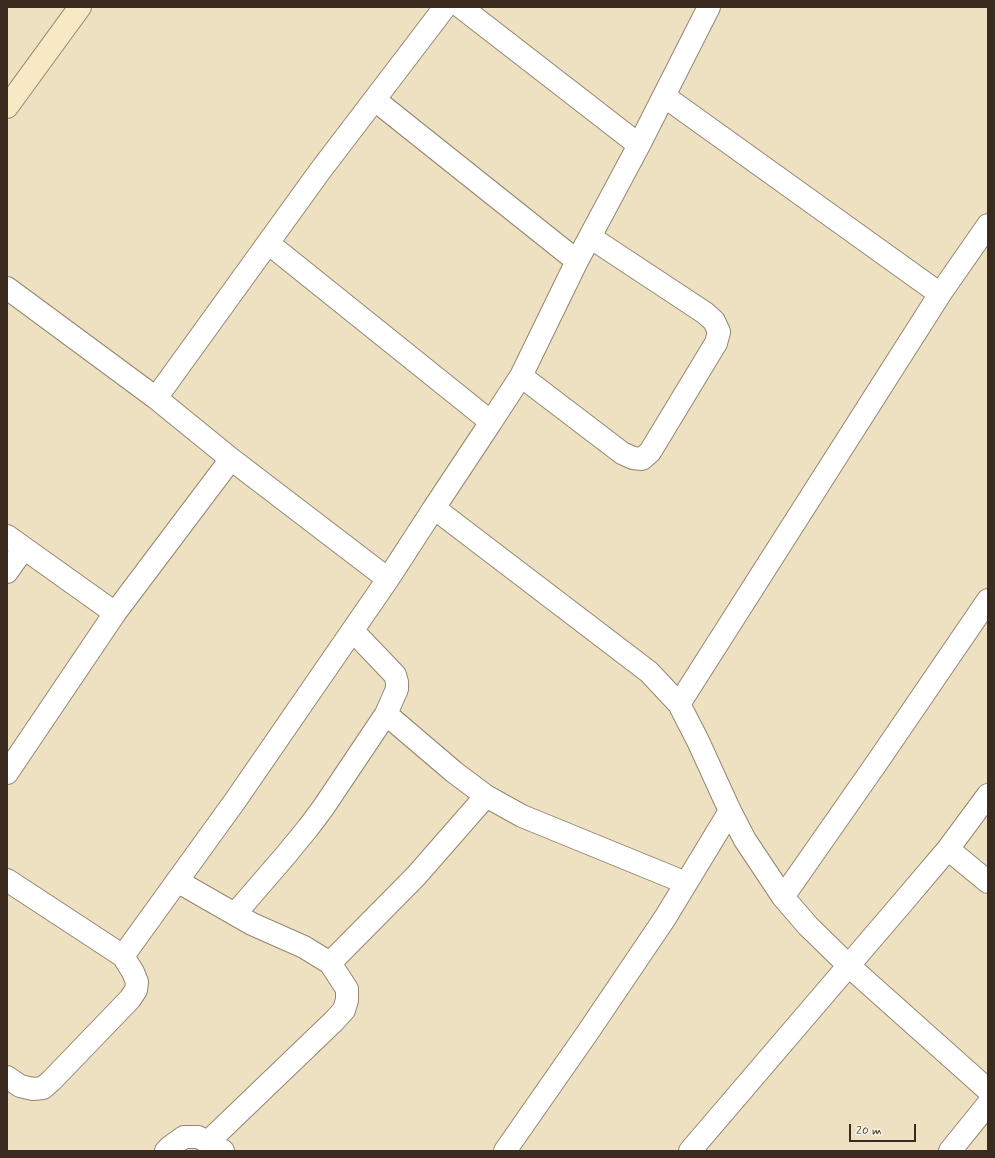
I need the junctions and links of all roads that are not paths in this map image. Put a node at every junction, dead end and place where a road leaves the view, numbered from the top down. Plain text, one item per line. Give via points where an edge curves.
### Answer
1 (80, 7) edge
2 (444, 7) edge
3 (461, 7) edge
4 (709, 7) edge
5 (664, 96) junction
6 (375, 100) junction
7 (7, 107) edge
8 (639, 145) junction
9 (988, 225) edge
10 (590, 237) junction
11 (268, 243) junction
12 (577, 261) junction
13 (7, 288) edge
14 (940, 294) junction
15 (521, 376) junction
16 (156, 398) junction
17 (491, 422) junction
18 (231, 459) junction
19 (434, 508) junction
20 (15, 542) edge
21 (7, 572) edge
22 (388, 579) junction
23 (988, 600) edge
24 (115, 613) junction
25 (353, 631) junction
26 (679, 704) junction
27 (386, 714) junction
28 (7, 773) edge
29 (988, 795) edge
30 (486, 796) junction
31 (730, 811) junction
32 (948, 849) junction
33 (7, 880) edge
34 (177, 881) junction
35 (988, 882) edge
36 (686, 883) junction
37 (783, 897) junction
38 (235, 914) junction
39 (123, 956) junction
40 (330, 964) junction
41 (849, 966) junction
42 (7, 1077) edge
43 (988, 1090) edge
44 (988, 1104) edge
45 (216, 1146) edge
46 (166, 1151) edge
47 (505, 1151) edge
48 (690, 1151) edge
49 (950, 1151) edge

1 - 7 street
2 - 6 street
3 - 8 street
4 - 5 street
5 - 8 street
5 - 14 street
6 - 11 street
6 - 12 street
8 - 10 street
9 - 14 street
10 - 12 street
10 - 15 street via 705,313 714,321 719,332 716,343 650,452 642,459 622,453
11 - 16 street
11 - 17 street
12 - 15 street
13 - 16 street
14 - 26 street
15 - 17 street
16 - 18 street
17 - 19 street
18 - 22 street
18 - 24 street
19 - 22 street
19 - 26 street via 649,672
20 - 21 street
20 - 24 street
22 - 25 street
23 - 37 street
24 - 28 street
25 - 27 street via 395,675 396,689
25 - 34 street
26 - 31 street
27 - 30 street
27 - 38 street via 308,828
29 - 32 street
30 - 36 street via 522,816
30 - 40 street via 416,876
31 - 36 street
31 - 37 street via 745,840
32 - 35 street
32 - 41 street
33 - 39 street
34 - 38 street
34 - 39 street
36 - 47 street via 665,918
37 - 41 street
38 - 40 street via 304,947
39 - 42 street via 137,982 136,990 130,999 43,1088 20,1086
40 - 45 street via 347,989 348,1000 344,1010
41 - 43 street
41 - 48 street
44 - 49 street
45 - 46 street via 198,1137 184,1137

